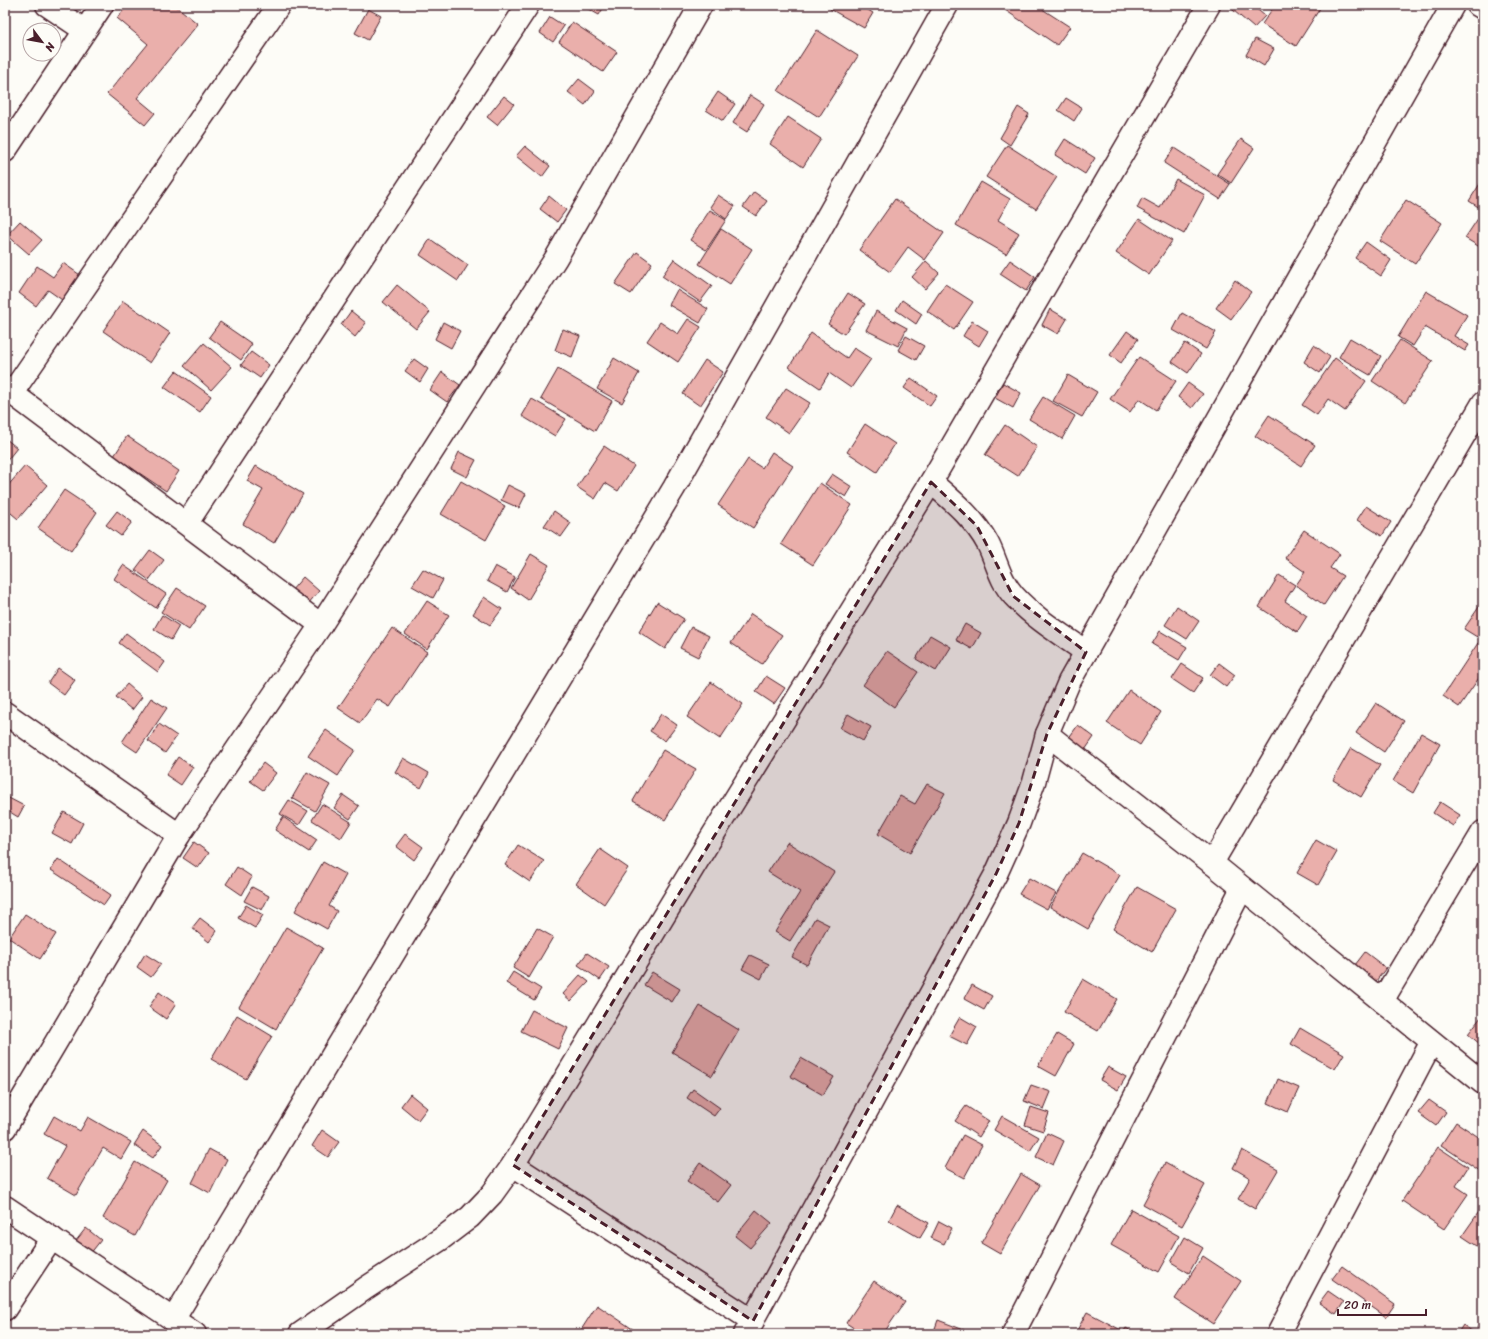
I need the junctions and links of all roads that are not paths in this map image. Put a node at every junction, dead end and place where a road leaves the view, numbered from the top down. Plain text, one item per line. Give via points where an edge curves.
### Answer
1 (47, 5) edge
2 (102, 5) edge
3 (279, 5) edge
4 (528, 5) edge
5 (701, 5) edge
6 (947, 5) edge
7 (1209, 5) edge
8 (1454, 5) edge
9 (1478, 5) edge
10 (1483, 8) edge
11 (84, 30) junction
12 (5, 151) edge
13 (8, 391) edge
14 (1483, 403) edge
15 (931, 482) junction
16 (187, 523) junction
17 (321, 625) junction
18 (1086, 652) junction
19 (5, 714) edge
20 (1047, 734) junction
21 (1483, 832) edge
22 (179, 835) junction
23 (1212, 863) junction
24 (1242, 888) junction
25 (1382, 1001) junction
26 (1431, 1043) junction
27 (1481, 1076) edge
28 (5, 1128) edge
29 (513, 1165) junction
30 (5, 1206) edge
31 (52, 1238) junction
32 (5, 1310) edge
33 (173, 1320) junction
34 (749, 1327) edge
35 (195, 1334) edge
36 (300, 1334) edge
37 (1013, 1334) edge
38 (1278, 1334) edge

1 - 11 street
2 - 11 street
3 - 13 street
4 - 16 street
5 - 17 street via 556,258
6 - 33 street via 674,488
7 - 15 street
8 - 18 street
9 - 10 street
11 - 12 street
13 - 16 street
14 - 23 street
15 - 18 street via 977,526 1003,581 1013,596 1034,615
15 - 29 street
16 - 17 street
17 - 22 street
18 - 20 street via 1069,682
19 - 22 street
20 - 23 street
20 - 34 street via 1034,782 996,874
21 - 25 street
22 - 28 street
23 - 24 street
24 - 25 street
24 - 37 street
25 - 26 street
26 - 27 street
26 - 38 street
29 - 34 street
29 - 36 street via 492,1194 470,1217
30 - 31 street
31 - 32 street
31 - 33 street
33 - 35 street

